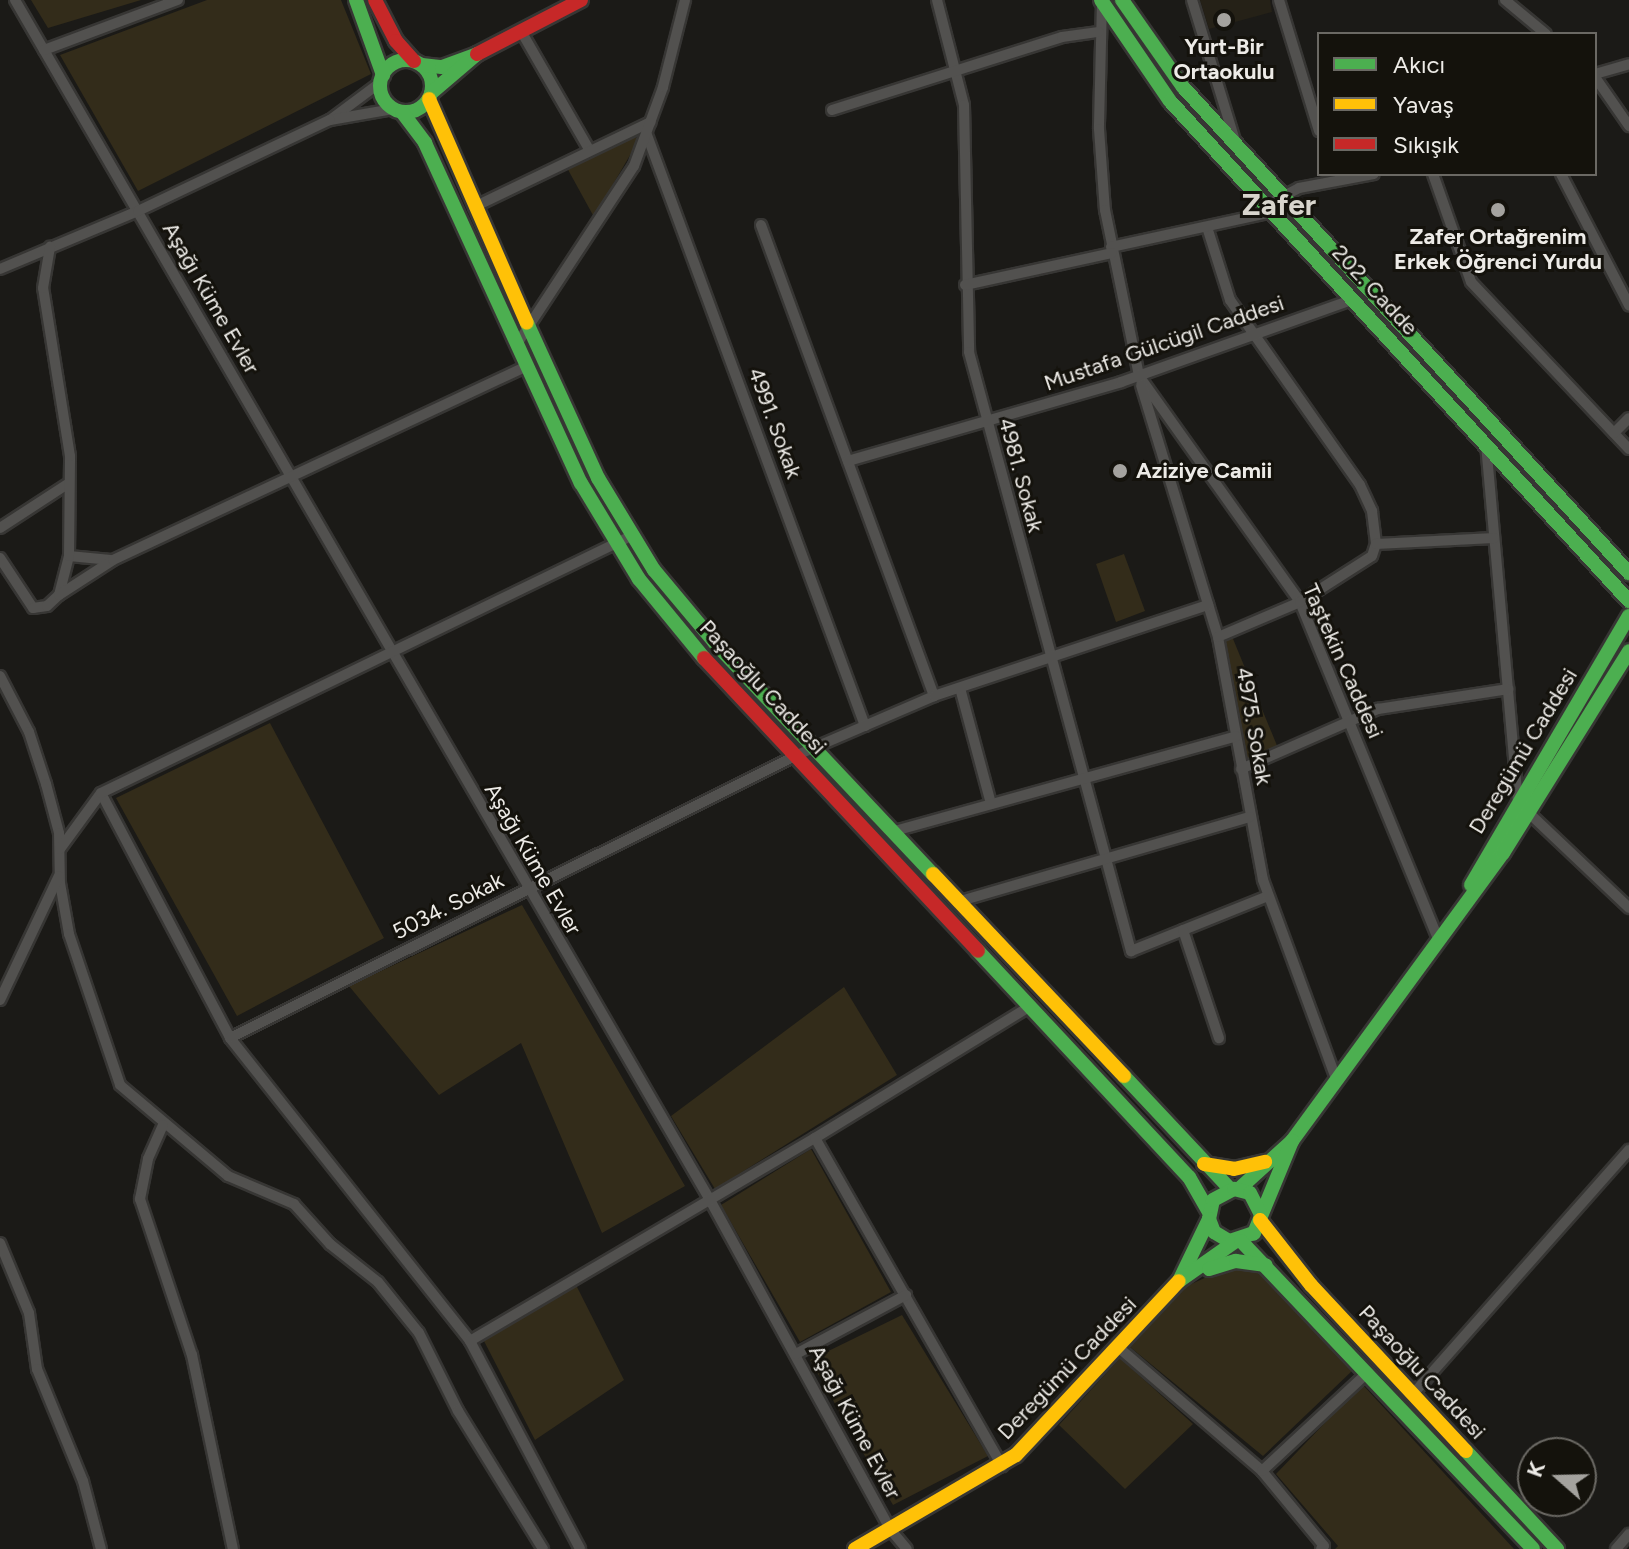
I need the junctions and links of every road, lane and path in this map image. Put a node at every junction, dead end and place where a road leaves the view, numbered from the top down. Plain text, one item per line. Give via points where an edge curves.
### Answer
1 (15, 0) edge
2 (356, 0) edge
3 (375, 0) edge
4 (581, 0) edge
5 (685, 0) edge
6 (937, 0) edge
7 (1122, 0) edge
8 (1192, 0) edge
9 (1279, 0) edge
10 (1505, 0) edge
11 (170, 1) edge
12 (1101, 1) edge
13 (560, 5) edge
14 (521, 31) junction
15 (1099, 32) junction
16 (1544, 32) edge
17 (44, 50) junction
18 (477, 54) junction
19 (418, 63) junction
20 (1629, 64) edge
21 (958, 69) junction
22 (1597, 75) edge
23 (382, 79) junction
24 (1597, 79) edge
25 (430, 96) junction
26 (832, 110) dead end
27 (397, 111) junction
28 (330, 120) junction
29 (651, 122) junction
30 (1317, 124) edge
31 (1629, 126) edge
32 (647, 135) junction
33 (1237, 145) junction
34 (590, 151) junction
35 (1354, 176) edge
36 (1434, 176) edge
37 (1562, 176) edge
38 (1333, 178) edge
39 (1282, 195) junction
40 (474, 207) junction
41 (1270, 208) junction
42 (138, 211) junction
43 (761, 225) dead end
44 (1207, 227) junction
45 (50, 247) junction
46 (1111, 250) junction
47 (0, 269) edge
48 (965, 285) junction
49 (1354, 299) junction
50 (1629, 305) edge
51 (529, 327) junction
52 (1254, 333) junction
53 (517, 344) junction
54 (527, 366) junction
55 (1139, 376) junction
56 (1629, 418) edge
57 (986, 422) junction
58 (1614, 433) junction
59 (1486, 442) junction
60 (1629, 449) edge
61 (848, 461) junction
62 (290, 476) junction
63 (66, 485) junction
64 (0, 528) edge
65 (631, 536) junction
66 (1494, 538) junction
67 (615, 544) junction
68 (1376, 544) junction
69 (69, 556) junction
70 (0, 558) edge
71 (113, 560) junction
72 (1629, 573) edge
73 (59, 595) junction
74 (1629, 601) edge
75 (1300, 602) junction
76 (1208, 605) junction
77 (1629, 616) edge
78 (1218, 637) junction
79 (1629, 651) edge
80 (392, 654) junction
81 (1050, 657) junction
82 (0, 676) edge
83 (960, 688) junction
84 (1508, 689) junction
85 (934, 696) junction
86 (1349, 721) junction
87 (865, 726) junction
88 (1236, 736) junction
89 (814, 748) junction
90 (797, 755) junction
91 (1241, 769) junction
92 (1084, 778) junction
93 (101, 793) junction
94 (1518, 800) junction
95 (991, 804) junction
96 (1529, 813) junction
97 (1250, 817) junction
98 (891, 832) junction
99 (59, 850) junction
100 (1106, 859) junction
101 (60, 875) junction
102 (526, 888) junction
103 (1268, 896) junction
104 (957, 902) junction
105 (1629, 908) edge
106 (1460, 912) junction
107 (1183, 930) junction
108 (1439, 941) junction
109 (0, 1000) edge
110 (1030, 1006) junction
111 (230, 1038) junction
112 (1219, 1038) dead end
113 (1337, 1081) junction
114 (163, 1125) junction
115 (815, 1138) junction
116 (1292, 1141) junction
117 (1629, 1150) edge
118 (1269, 1161) junction
119 (1199, 1162) junction
120 (1234, 1189) junction
121 (710, 1200) junction
122 (1209, 1216) junction
123 (1260, 1216) junction
124 (1238, 1241) junction
125 (0, 1243) edge
126 (1269, 1266) junction
127 (1197, 1273) junction
128 (1179, 1281) junction
129 (906, 1295) junction
130 (470, 1341) junction
131 (1118, 1347) junction
132 (796, 1354) junction
133 (1368, 1372) junction
134 (1413, 1394) junction
135 (1002, 1466) junction
136 (1262, 1471) junction
137 (890, 1529) junction
138 (1629, 1534) edge
139 (101, 1549) edge
140 (233, 1549) edge
141 (543, 1549) edge
142 (580, 1549) edge
143 (855, 1549) edge
144 (907, 1549) edge
145 (1321, 1549) edge
146 (1533, 1549) edge
147 (1557, 1549) edge
148 (1616, 1549) edge

1 - 17 street, Aşağı Küme Evler
2 - 23 street via 375,41
3 - 19 street via 396,41
4 - 13 street
5 - 29 street
6 - 21 street, 4981. Sokak
7 - 33 street, 202. Cadde via 1168,69
8 - 33 street
9 - 30 street
10 - 16 street
11 - 17 street
12 - 15 street, Taştekin Caddesi
12 - 41 street, 202. Cadde via 1153,80
13 - 14 street
14 - 18 street
14 - 34 street
15 - 21 street via 1062,37
15 - 46 street, Taştekin Caddesi via 1101,162
17 - 42 street, Aşağı Küme Evler
18 - 19 street via 442,67
18 - 25 street
19 - 23 street via 398,62
19 - 25 street via 431,78
20 - 22 street
21 - 26 street
21 - 48 street, 4981. Sokak via 965,126
23 - 27 street via 382,96
23 - 28 street
24 - 31 street
25 - 27 street via 419,109
25 - 40 street, Paşaoğlu Caddesi
27 - 28 street
27 - 53 street, Paşaoğlu Caddesi via 425,143
28 - 42 street
29 - 32 street
29 - 34 street
32 - 51 street via 622,188
32 - 87 street, 4991. Sokak
33 - 39 street, 202. Cadde
34 - 40 street
35 - 38 street
36 - 58 street via 1471,282
37 - 50 street
38 - 39 street
39 - 41 street
39 - 72 street, 202. Cadde
40 - 51 street, Paşaoğlu Caddesi
41 - 44 street
41 - 49 street, 202. Cadde
42 - 45 street
42 - 62 street, Aşağı Küme Evler
43 - 61 street
44 - 46 street
44 - 52 street via 1226,292
45 - 47 street
45 - 63 street via 43,288 49,348 69,442
46 - 48 street
46 - 55 street, Taştekin Caddesi
48 - 57 street, 4981. Sokak via 967,339
49 - 52 street, Mustafa Gülcügil Caddesi
49 - 59 street, 202. Cadde
51 - 53 street
51 - 65 street, Paşaoğlu Caddesi
52 - 55 street, Mustafa Gülcügil Caddesi
52 - 68 street via 1360,485 1372,511
53 - 54 street, Paşaoğlu Caddesi
54 - 62 street
54 - 67 street, Paşaoğlu Caddesi
55 - 57 street, Mustafa Gülcügil Caddesi
55 - 75 street, Taştekin Caddesi
55 - 76 street, 4975. Sokak
56 - 58 street
57 - 61 street, Mustafa Gülcügil Caddesi
57 - 81 street, 4981. Sokak
58 - 60 street
59 - 66 street
59 - 74 street, 202. Cadde
61 - 85 street
62 - 71 street
62 - 80 street, Aşağı Küme Evler
63 - 64 street
63 - 69 street
65 - 67 street
65 - 89 street, Paşaoğlu Caddesi via 691,617
66 - 68 street
66 - 84 street
67 - 80 street
67 - 90 street, Paşaoğlu Caddesi via 678,629
68 - 75 street via 1372,556
69 - 71 street
69 - 73 street
70 - 73 street via 33,608 47,606
71 - 73 street
75 - 78 street
75 - 86 street, Taştekin Caddesi
76 - 78 street, 4975. Sokak
76 - 81 street, 5034. Sokak
77 - 94 street, Deregümü Caddesi
78 - 88 street, 4975. Sokak
79 - 96 street, Deregümü Caddesi
80 - 93 street
80 - 102 street, Aşağı Küme Evler
81 - 83 street, 5034. Sokak
81 - 92 street, 4981. Sokak
82 - 99 street via 29,732
83 - 85 street, 5034. Sokak
83 - 95 street
84 - 86 street via 1383,708
84 - 94 street
85 - 87 street, 5034. Sokak
86 - 91 street
86 - 108 street, Taştekin Caddesi
87 - 89 street, 5034. Sokak
88 - 91 street, 4975. Sokak
88 - 92 street
89 - 90 street, 5034. Sokak
89 - 98 street, Paşaoğlu Caddesi
90 - 102 street, 5034. Sokak
90 - 110 street, Paşaoğlu Caddesi
91 - 97 street, 4975. Sokak
92 - 95 street
92 - 100 street, 4981. Sokak
93 - 99 street
93 - 111 street
94 - 106 street, Deregümü Caddesi
95 - 98 street
96 - 105 street
96 - 106 street, Deregümü Caddesi
97 - 100 street
97 - 103 street, 4975. Sokak
98 - 104 street, Paşaoğlu Caddesi
99 - 101 street
100 - 104 street
100 - 107 street, 4981. Sokak via 1131,951
101 - 109 street
101 - 114 street via 69,934 120,1085
102 - 111 street, 5034. Sokak
102 - 121 street, Aşağı Küme Evler
103 - 107 street
103 - 113 street, 4975. Sokak
104 - 119 street, Paşaoğlu Caddesi
106 - 108 street, Deregümü Caddesi
107 - 112 street
108 - 113 street, Deregümü Caddesi
110 - 115 street
110 - 122 street, Paşaoğlu Caddesi via 1189,1177
111 - 130 street
113 - 116 street, Deregümü Caddesi
114 - 140 street via 148,1159 140,1199 192,1355
114 - 141 street via 228,1176 294,1204 330,1244 378,1282 419,1333 458,1411
115 - 121 street
115 - 129 street
116 - 118 street, Deregümü Caddesi
116 - 123 street, Deregümü Caddesi
117 - 134 street
118 - 119 street via 1234,1169
118 - 120 street, Deregümü Caddesi
119 - 120 street, Paşaoğlu Caddesi
120 - 122 street via 1213,1200
120 - 123 street via 1256,1200
121 - 130 street
121 - 132 street, Aşağı Küme Evler
122 - 124 street via 1221,1238
122 - 128 street, Deregümü Caddesi
123 - 124 street via 1254,1233
123 - 134 street, Paşaoğlu Caddesi via 1299,1271
124 - 126 street, Paşaoğlu Caddesi
124 - 127 street, Deregümü Caddesi
125 - 139 street via 24,1300 37,1369 83,1481
126 - 127 street via 1236,1261
126 - 133 street, Paşaoğlu Caddesi
127 - 128 street, Deregümü Caddesi
128 - 131 street, Deregümü Caddesi
129 - 132 street
129 - 135 street
130 - 142 street
131 - 135 street, Deregümü Caddesi
131 - 136 street
132 - 137 street, Aşağı Küme Evler
133 - 136 street
133 - 146 street, Paşaoğlu Caddesi
134 - 147 street, Paşaoğlu Caddesi
135 - 137 street, Deregümü Caddesi
136 - 145 street via 1324,1546
137 - 143 street, Deregümü Caddesi
137 - 144 street, Aşağı Küme Evler
138 - 148 street

